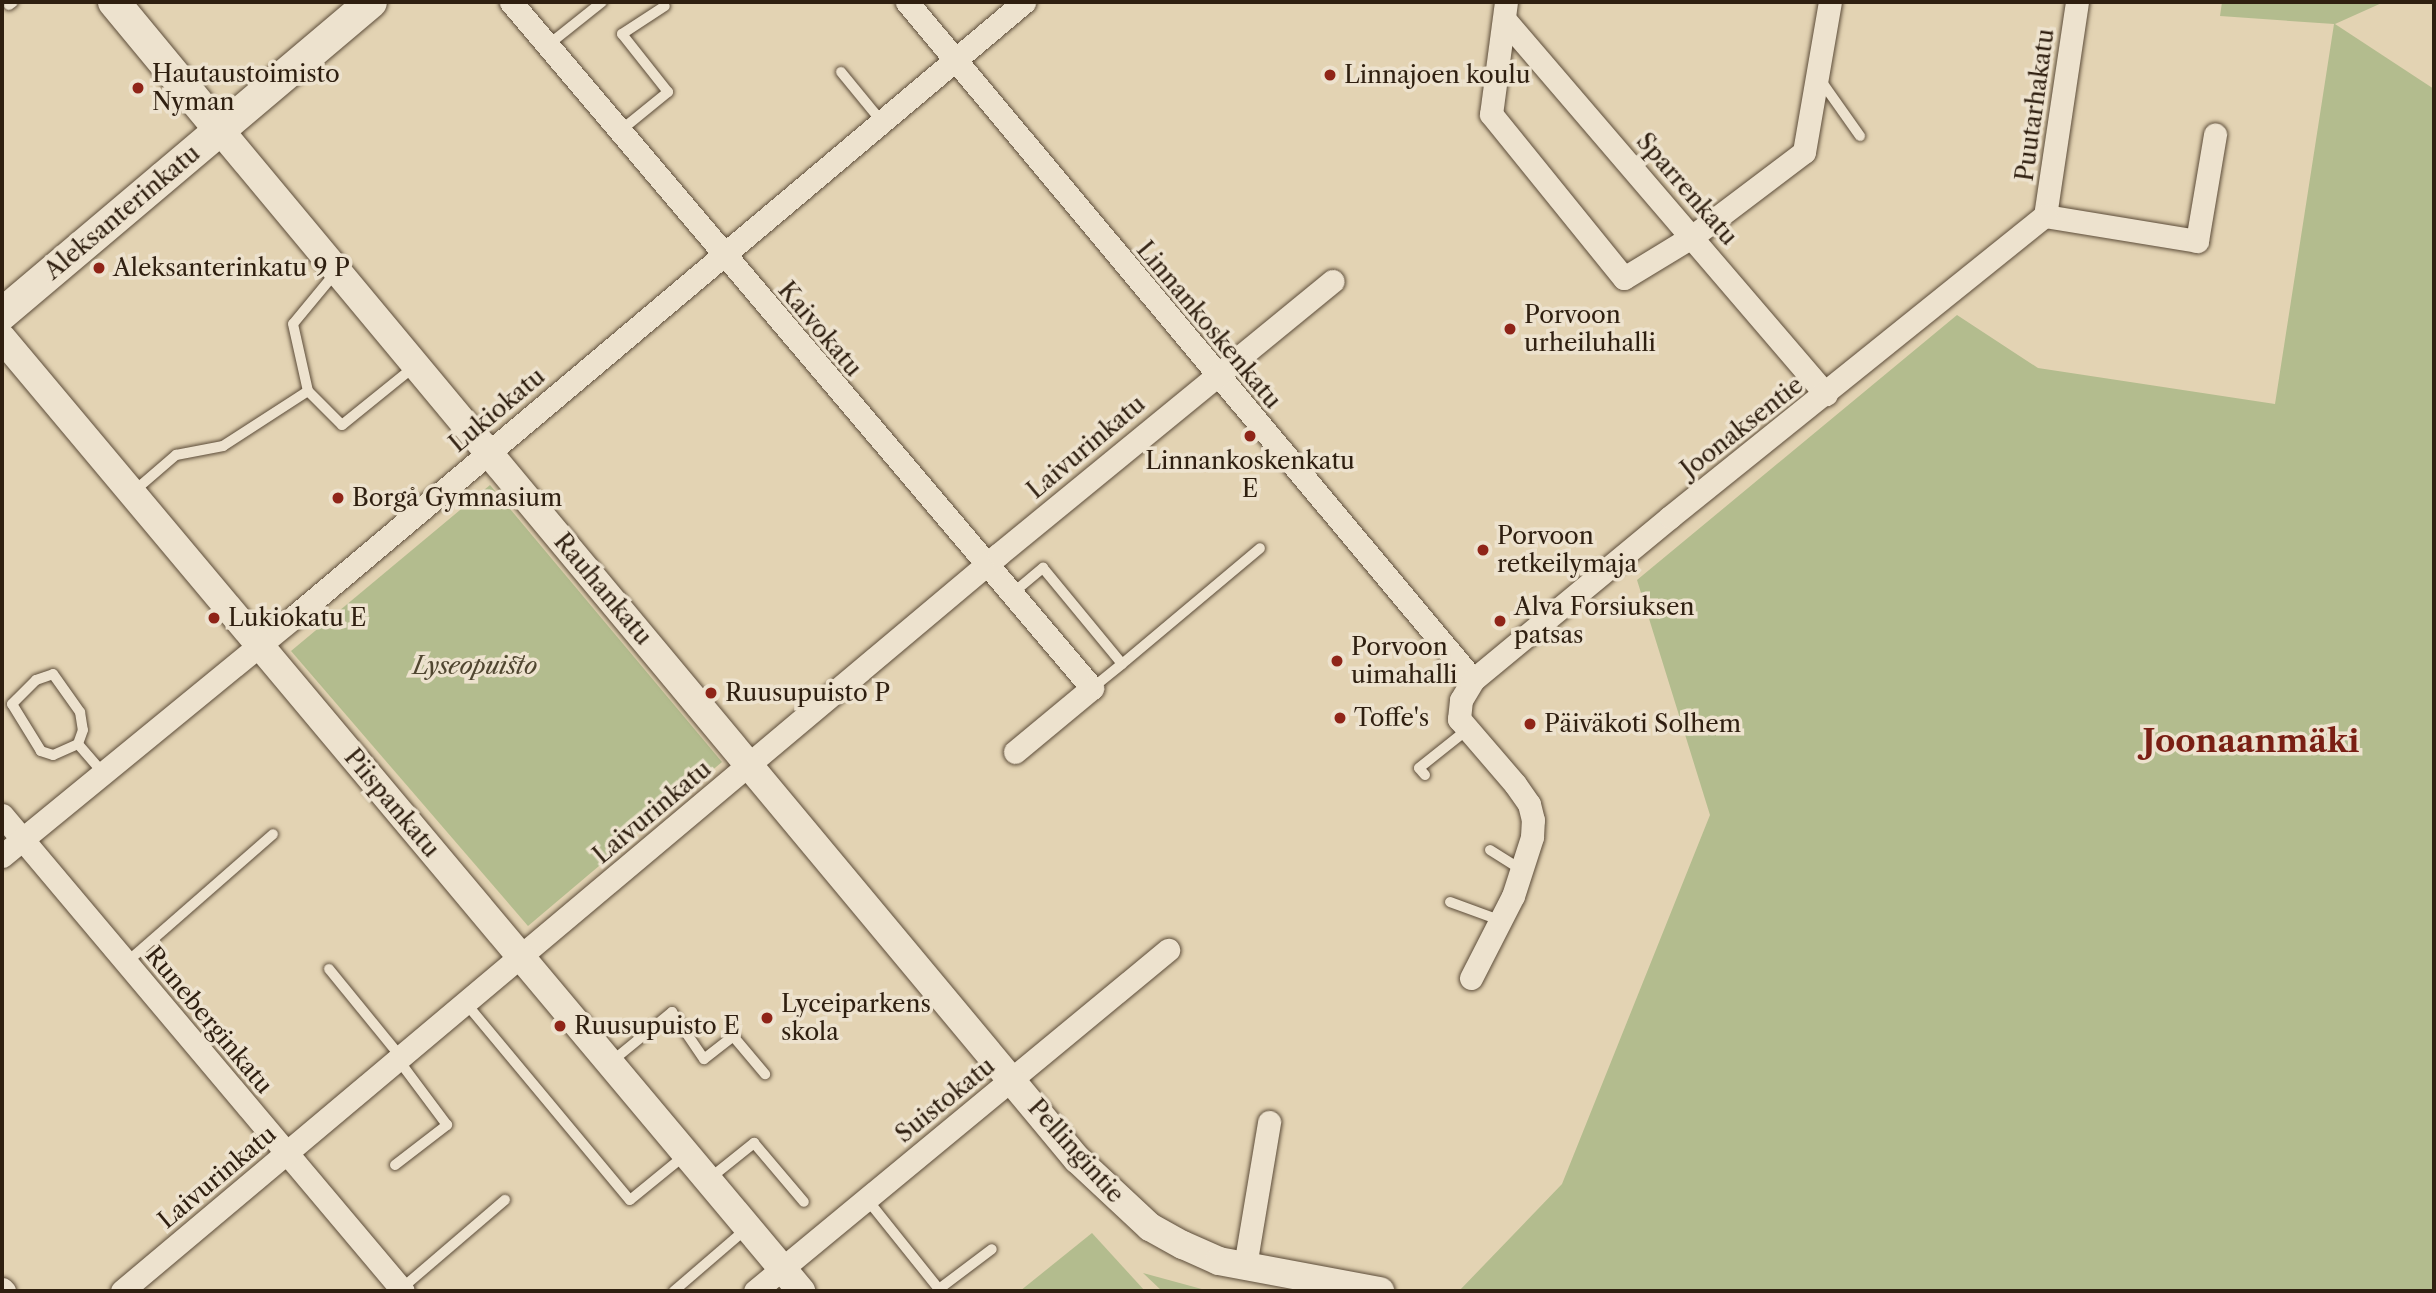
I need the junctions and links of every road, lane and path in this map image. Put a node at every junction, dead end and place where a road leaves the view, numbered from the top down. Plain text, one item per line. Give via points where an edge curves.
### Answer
1 (114, 2) edge
2 (371, 2) edge
3 (511, 2) edge
4 (603, 2) edge
5 (907, 2) edge
6 (1024, 2) edge
7 (1830, 2) edge
8 (2077, 2) edge
9 (665, 6) dead end
10 (1506, 11) edge
11 (548, 45) junction
12 (955, 61) junction
13 (841, 72) dead end
14 (1817, 76) junction
15 (883, 121) junction
16 (219, 129) junction
17 (620, 131) junction
18 (2216, 135) dead end
19 (1860, 136) dead end
20 (2045, 216) junction
21 (1693, 236) junction
22 (723, 255) junction
23 (338, 271) junction
24 (1332, 281) dead end
25 (2, 314) edge
26 (2, 338) edge
27 (417, 364) junction
28 (1216, 373) junction
29 (308, 391) junction
30 (1826, 394) junction
31 (490, 452) junction
32 (133, 492) junction
33 (1260, 548) dead end
34 (987, 565) junction
35 (1014, 592) junction
36 (259, 644) junction
37 (1122, 664) junction
38 (1473, 680) junction
39 (1092, 688) junction
40 (1468, 729) junction
41 (78, 744) junction
42 (1015, 752) dead end
43 (750, 765) junction
44 (103, 772) junction
45 (1425, 775) dead end
46 (2, 815) edge
47 (273, 834) dead end
48 (22, 839) junction
49 (1490, 850) dead end
50 (2, 856) edge
51 (1522, 870) junction
52 (1450, 902) dead end
53 (1502, 921) junction
54 (1168, 950) dead end
55 (520, 955) junction
56 (127, 962) junction
57 (329, 969) dead end
58 (1471, 978) dead end
59 (464, 1001) junction
60 (399, 1057) junction
61 (611, 1062) junction
62 (765, 1074) dead end
63 (1013, 1079) junction
64 (1269, 1122) dead end
65 (286, 1153) junction
66 (687, 1153) junction
67 (395, 1165) dead end
68 (709, 1179) junction
69 (866, 1198) junction
70 (505, 1200) dead end
71 (804, 1202) dead end
72 (748, 1227) junction
73 (992, 1249) dead end
74 (1245, 1266) junction
75 (782, 1269) junction
76 (402, 1290) edge
77 (122, 1291) edge
78 (674, 1291) edge
79 (755, 1291) edge
80 (801, 1291) edge
81 (1380, 1291) edge

1 - 16 main road, Rauhankatu
2 - 16 main road, Aleksanterinkatu
3 - 11 street, Kaivokatu
4 - 11 lane
5 - 12 street, Linnankoskenkatu
6 - 12 street, Lukiokatu
7 - 14 street
8 - 20 street, Puutarhakatu
9 - 17 lane via 622,34 668,92
10 - 21 street, Sparrenkatu
10 - 21 street via 1491,114 1624,278
11 - 17 street, Kaivokatu
12 - 15 street, Lukiokatu
12 - 28 street, Linnankoskenkatu
13 - 15 lane
14 - 19 lane
14 - 21 street via 1804,152
15 - 22 street, Lukiokatu
16 - 23 street, Rauhankatu
16 - 25 main road, Aleksanterinkatu
17 - 22 street, Kaivokatu
18 - 20 street via 2197,241
20 - 30 street, Joonaksentie
21 - 30 street, Sparrenkatu
22 - 31 street, Lukiokatu
22 - 34 street, Kaivokatu
23 - 27 street, Rauhankatu
23 - 29 lane via 293,324
24 - 28 street, Laivurinkatu
26 - 32 street, Piispankatu
27 - 29 lane via 342,425
27 - 31 street, Rauhankatu
28 - 34 street, Laivurinkatu
28 - 38 street, Linnankoskenkatu
29 - 32 lane via 223,446 176,455
30 - 38 street, Joonaksentie
31 - 36 street, Lukiokatu
31 - 43 street, Rauhankatu
32 - 36 street, Piispankatu
33 - 37 lane
34 - 35 street, Kaivokatu
34 - 43 street, Laivurinkatu
35 - 37 lane via 1043,568
35 - 39 street, Kaivokatu
36 - 44 street, Lukiokatu
36 - 55 street, Piispankatu
37 - 39 lane
38 - 40 street via 1461,700 1459,719
39 - 42 street
40 - 45 lane via 1419,768
40 - 51 street via 1529,804 1532,837
41 - 41 lane via 83,730 80,712 53,674 36,680 12,704 41,751 53,755
41 - 44 lane
43 - 55 street, Laivurinkatu
43 - 63 street, Rauhankatu
44 - 48 street, Lukiokatu
46 - 48 street, Runeberginkatu
47 - 56 lane
48 - 50 street, Lukiokatu
48 - 56 street, Runeberginkatu
49 - 51 lane
51 - 53 street
52 - 53 lane
53 - 58 street
54 - 63 street, Suistokatu
55 - 59 street, Laivurinkatu
55 - 61 street, Piispankatu
56 - 65 street, Runeberginkatu
57 - 60 lane
59 - 60 street, Laivurinkatu
59 - 66 lane via 630,1200
60 - 65 street, Laivurinkatu
60 - 67 lane via 447,1125
61 - 62 lane via 672,1012 704,1059 733,1036
61 - 66 street, Piispankatu
63 - 69 street, Suistokatu
63 - 74 street, Pellingintie via 1077,1159 1150,1227 1219,1261
64 - 74 street
65 - 76 street, Runeberginkatu
65 - 77 street, Laivurinkatu
66 - 68 street, Piispankatu
68 - 71 lane via 754,1143
68 - 72 street, Piispankatu
69 - 73 lane via 939,1289
69 - 75 street, Suistokatu
70 - 76 lane
72 - 75 street, Piispankatu
72 - 78 lane
74 - 81 street, Pellingintie
75 - 79 street, Suistokatu
75 - 80 street, Piispankatu

